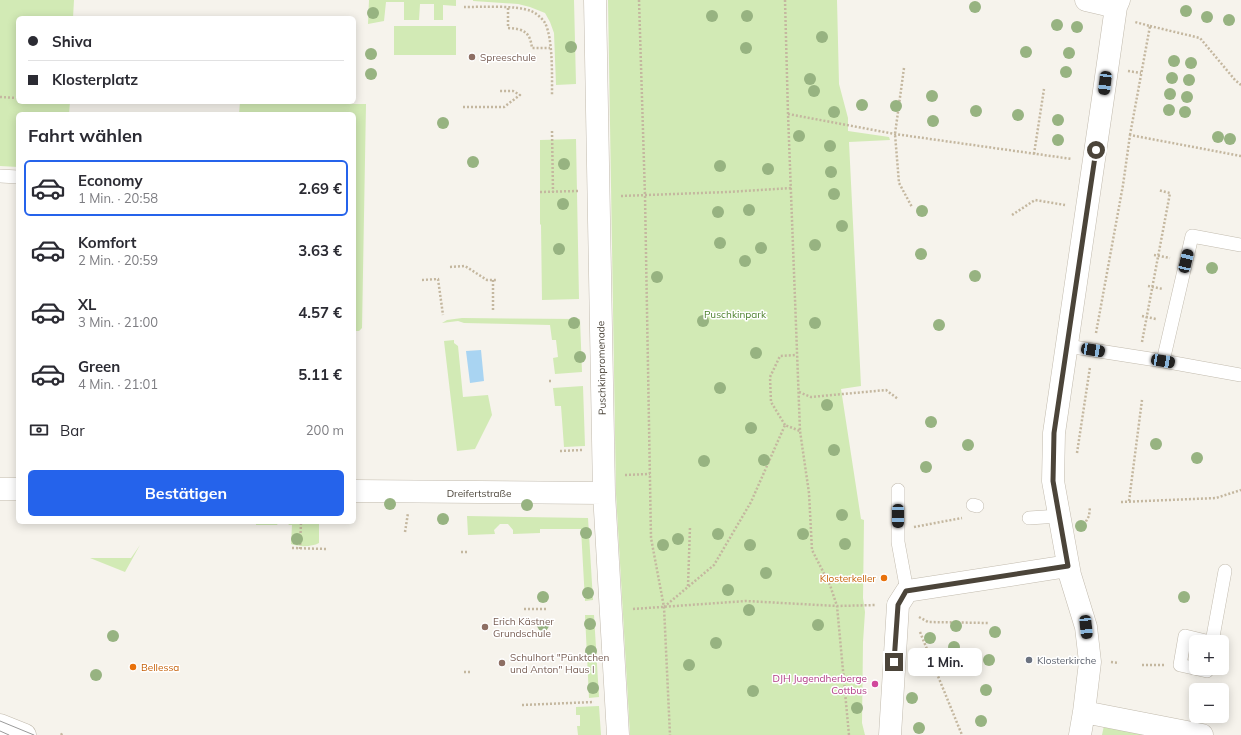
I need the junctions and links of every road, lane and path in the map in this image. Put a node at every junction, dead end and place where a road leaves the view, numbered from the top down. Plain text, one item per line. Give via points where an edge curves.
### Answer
1 (595, 0) edge
2 (639, 0) edge
3 (785, 0) edge
4 (1086, 0) edge
5 (1117, 3) edge
6 (464, 7) dead end
7 (508, 8) junction
8 (1133, 21) dead end
9 (1150, 26) junction
10 (550, 48) junction
11 (904, 68) dead end
12 (1126, 70) dead end
13 (1142, 73) junction
14 (1241, 85) edge
15 (1044, 89) dead end
16 (499, 92) dead end
17 (552, 95) dead end
18 (0, 97) edge
19 (16, 98) edge
20 (464, 107) dead end
21 (788, 114) junction
22 (552, 131) dead end
23 (895, 134) junction
24 (1130, 135) junction
25 (1034, 154) junction
26 (1241, 156) edge
27 (1094, 162) junction
28 (0, 176) edge
29 (16, 177) edge
30 (792, 188) junction
31 (1158, 190) dead end
32 (577, 191) dead end
33 (540, 192) dead end
34 (553, 192) junction
35 (645, 196) junction
36 (617, 197) dead end
37 (912, 207) dead end
38 (1087, 208) junction
39 (1162, 212) dead end
40 (1166, 213) junction
41 (1012, 215) dead end
42 (1241, 245) edge
43 (1154, 255) dead end
44 (1158, 256) junction
45 (1172, 259) dead end
46 (450, 267) dead end
47 (422, 280) dead end
48 (1148, 286) dead end
49 (1153, 287) junction
50 (1166, 290) dead end
51 (493, 312) dead end
52 (443, 315) dead end
53 (1067, 346) junction
54 (1093, 350) junction
55 (796, 355) junction
56 (1139, 358) junction
57 (1163, 361) junction
58 (1241, 375) edge
59 (798, 392) junction
60 (898, 399) dead end
61 (1142, 400) dead end
62 (785, 424) junction
63 (800, 431) junction
64 (585, 449) dead end
65 (560, 451) dead end
66 (1076, 459) dead end
67 (0, 489) edge
68 (16, 489) edge
69 (898, 490) dead end
70 (1241, 490) edge
71 (356, 491) edge
72 (604, 493) junction
73 (1129, 501) junction
74 (1121, 502) dead end
75 (975, 506) dead end
76 (1090, 507) dead end
77 (408, 515) dead end
78 (1059, 516) junction
79 (1089, 516) dead end
80 (1029, 518) dead end
81 (300, 524) edge
82 (690, 527) dead end
83 (898, 530) junction
84 (405, 532) dead end
85 (292, 548) dead end
86 (300, 548) junction
87 (327, 549) dead end
88 (461, 552) dead end
89 (469, 552) dead end
90 (1068, 566) junction
91 (1225, 571) dead end
92 (688, 587) junction
93 (905, 603) junction
94 (837, 606) junction
95 (664, 607) junction
96 (524, 609) dead end
97 (548, 609) dead end
98 (632, 609) dead end
99 (989, 623) dead end
100 (1212, 635) edge
101 (1189, 637) edge
102 (1189, 667) edge
103 (464, 672) dead end
104 (472, 672) dead end
105 (599, 701) dead end
106 (522, 705) dead end
107 (1084, 712) junction
108 (0, 725) edge
109 (25, 735) edge
110 (618, 735) edge
111 (670, 735) edge
112 (849, 735) edge
113 (890, 735) edge
114 (962, 735) edge
115 (1080, 735) edge
116 (1202, 735) edge

1 - 72 street, Puschkinpromenade
2 - 35 path
3 - 21 path
4 - 5 street
5 - 27 street
6 - 7 path
7 - 10 path via 519,8 538,15 548,30
7 - 10 path via 508,28 524,31 531,41 532,48
8 - 9 path
9 - 13 path
9 - 14 path via 1200,38
10 - 17 path
11 - 23 path
12 - 13 path
13 - 24 path
15 - 25 path
16 - 20 path via 513,91 520,96 504,107
18 - 19 path
21 - 23 path
21 - 30 path
22 - 34 path
23 - 25 path
23 - 37 path via 899,183
24 - 26 path
24 - 54 path
25 - 27 path
27 - 38 street
28 - 29 lane
30 - 35 path
30 - 55 path
31 - 40 path via 1170,193
32 - 34 path
33 - 34 path
35 - 36 path
35 - 95 path via 651,538
38 - 41 path via 1035,200
38 - 53 street
39 - 40 path
40 - 44 path
42 - 57 lane via 1192,236
43 - 44 path
44 - 45 path
44 - 49 path
46 - 51 path via 465,266 488,280 495,280
47 - 52 path via 438,279
48 - 49 path
49 - 50 path
49 - 56 path
53 - 54 lane
53 - 78 street via 1054,433 1053,481
54 - 56 lane
54 - 66 path
55 - 59 path
55 - 62 path via 780,356 770,377 771,402
56 - 57 lane
57 - 58 lane
59 - 60 path via 811,396 886,390
59 - 63 path
61 - 73 path
62 - 63 path
62 - 92 path via 751,502 714,565
63 - 94 path via 809,493 812,550 830,585
64 - 65 path
67 - 68 street
69 - 83 lane
70 - 73 path via 1216,498
71 - 72 street, Dreifertstraße
72 - 110 street, Puschkinpromenade
73 - 74 path
75 - 83 path via 970,516
76 - 79 path
77 - 84 path
78 - 80 lane
78 - 90 street
81 - 86 path
82 - 92 path
83 - 93 lane
85 - 86 path
86 - 87 path
88 - 89 path
90 - 93 street
90 - 107 street via 1086,627 1090,662
91 - 100 lane
92 - 95 path
93 - 94 path
93 - 99 path via 928,622
93 - 113 street
93 - 114 path
94 - 95 path via 746,601
94 - 112 path
95 - 98 path
95 - 111 path
96 - 97 path
101 - 102 lane via 1185,636 1180,665
103 - 104 path
105 - 106 path
107 - 115 street
107 - 116 street
108 - 109 street

